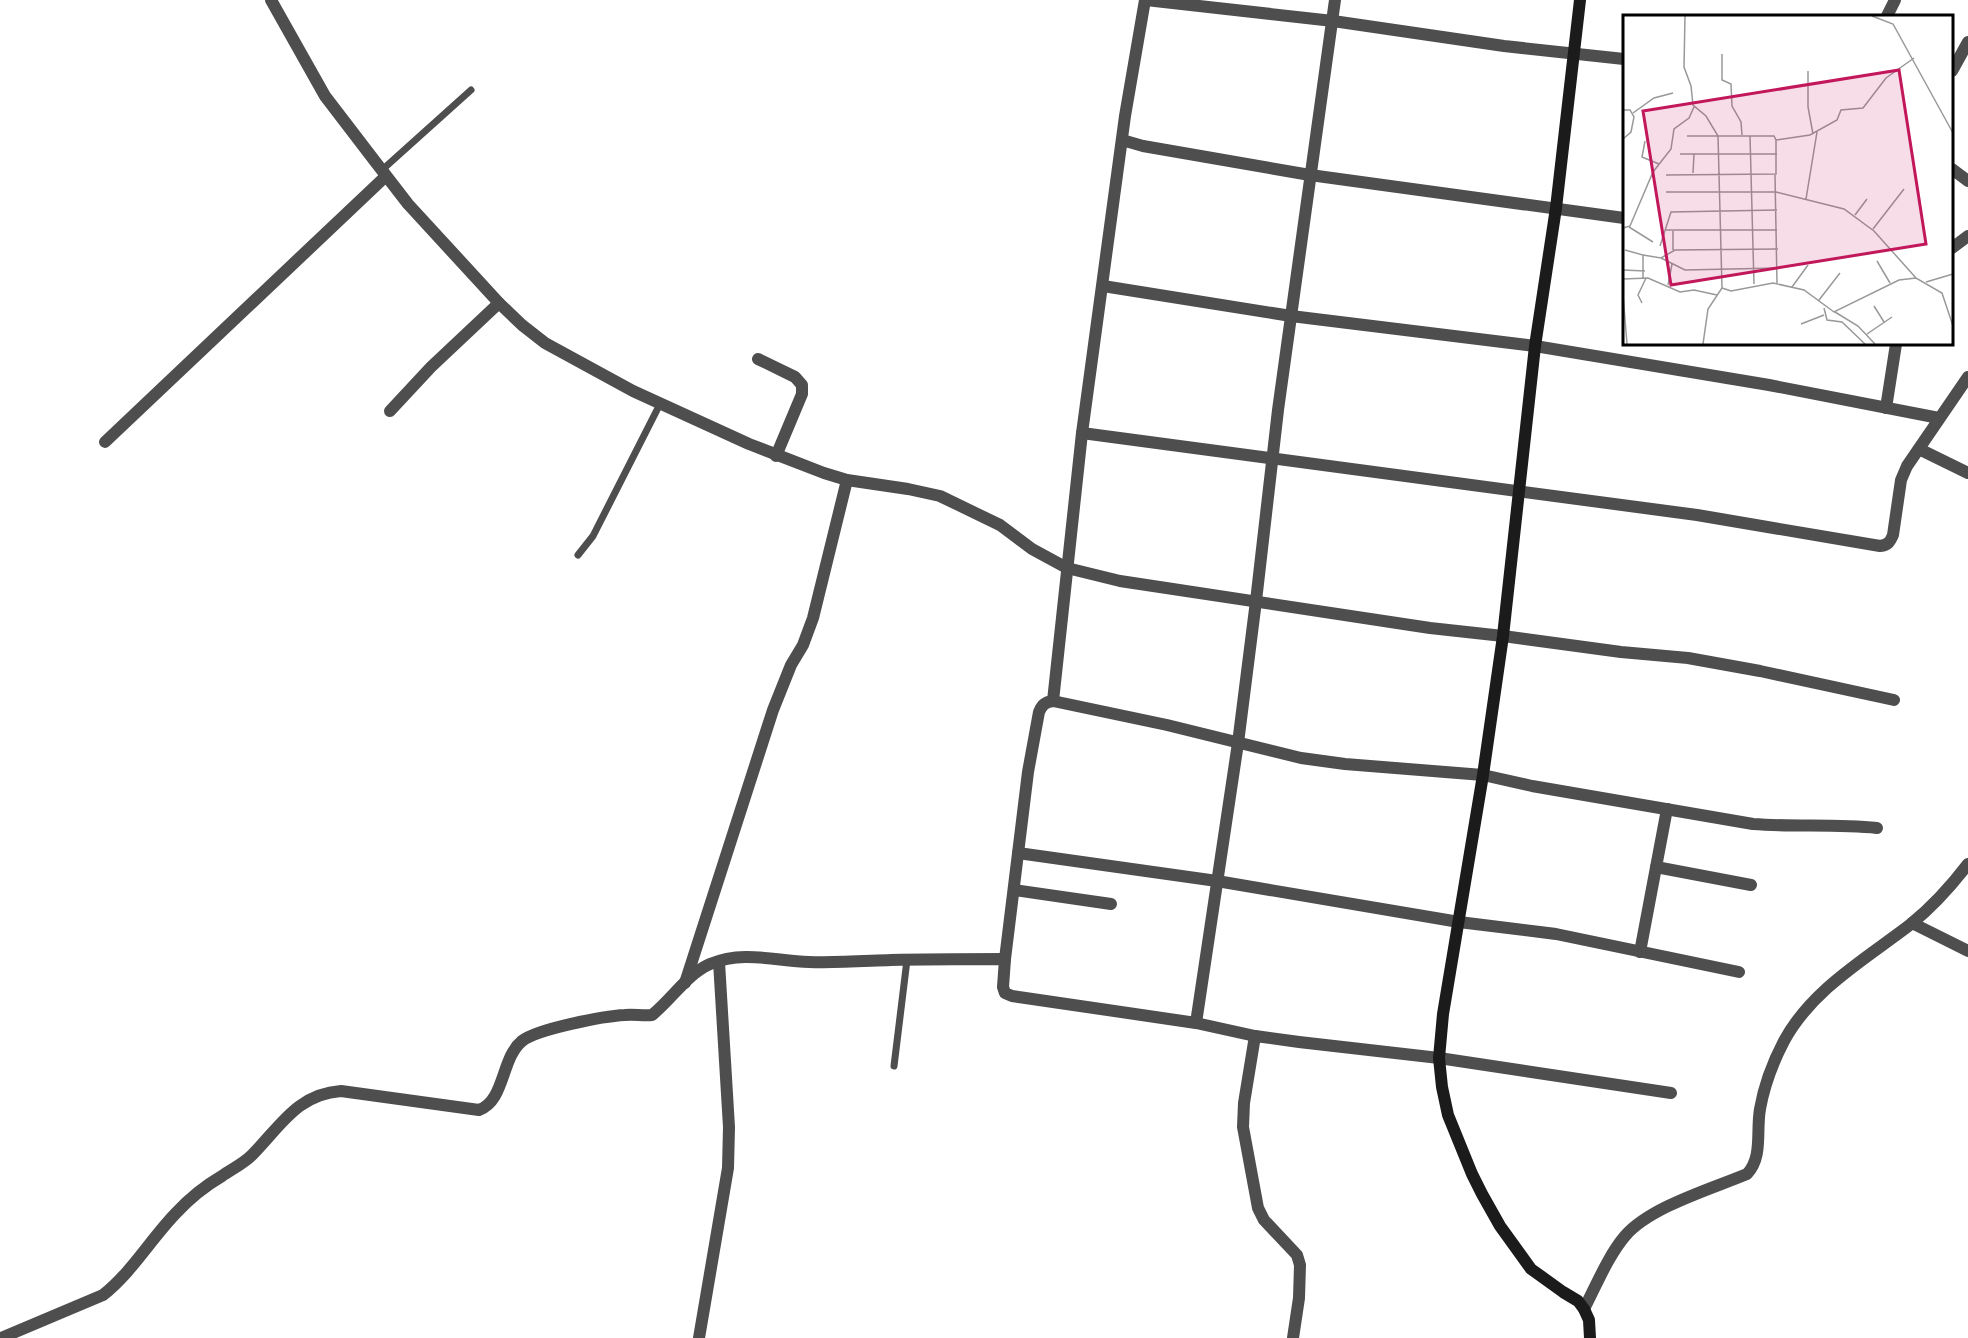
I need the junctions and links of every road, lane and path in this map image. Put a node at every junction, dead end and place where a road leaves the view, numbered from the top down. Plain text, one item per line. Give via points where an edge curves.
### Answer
1 (271, 0) edge
2 (1145, 0) edge
3 (1335, 0) edge
4 (1580, 0) edge
5 (1895, 0) edge
6 (1888, 15) edge
7 (1333, 21) junction
8 (1968, 42) edge
9 (1575, 54) junction
10 (1623, 59) edge
11 (1953, 69) edge
12 (471, 90) dead end
13 (1122, 140) junction
14 (1953, 170) edge
15 (384, 173) junction
16 (1310, 175) junction
17 (1968, 181) edge
18 (1556, 208) junction
19 (1623, 218) edge
20 (1968, 236) edge
21 (1953, 247) edge
22 (1103, 286) junction
23 (499, 303) junction
24 (1291, 316) junction
25 (1896, 345) edge
26 (1535, 346) junction
27 (758, 359) dead end
28 (1968, 377) edge
29 (660, 404) junction
30 (1886, 408) junction
31 (390, 411) dead end
32 (1939, 418) junction
33 (1082, 433) junction
34 (105, 442) dead end
35 (1919, 449) junction
36 (776, 456) junction
37 (1273, 458) junction
38 (1968, 473) edge
39 (847, 480) junction
40 (1520, 492) junction
41 (578, 555) dead end
42 (1067, 568) junction
43 (1256, 601) junction
44 (1503, 636) junction
45 (1894, 700) dead end
46 (1053, 701) junction
47 (1238, 743) junction
48 (1483, 775) junction
49 (1667, 809) junction
50 (1877, 828) dead end
51 (1018, 853) junction
52 (1968, 864) edge
53 (1656, 867) junction
54 (1217, 881) junction
55 (1751, 885) dead end
56 (1014, 890) junction
57 (1111, 904) dead end
58 (1460, 922) junction
59 (1912, 923) junction
60 (1968, 951) edge
61 (1640, 952) junction
62 (1005, 959) junction
63 (907, 960) junction
64 (719, 962) junction
65 (1739, 972) dead end
66 (685, 983) junction
67 (1196, 1023) junction
68 (1255, 1036) junction
69 (1438, 1058) junction
70 (894, 1066) dead end
71 (1671, 1093) dead end
72 (1584, 1309) junction
73 (1, 1338) edge
74 (699, 1338) edge
75 (1293, 1338) edge
76 (1590, 1338) edge

1 - 15 street via 325,96
2 - 7 street
2 - 13 street
3 - 7 street
4 - 9 main road
5 - 6 street
7 - 9 street
7 - 16 street
8 - 11 street
9 - 10 street
9 - 18 main road
12 - 15 lane
13 - 16 street
13 - 22 street
14 - 17 street
15 - 23 street
15 - 34 street
16 - 18 street
16 - 24 street
18 - 19 street
18 - 26 main road
20 - 21 street
22 - 24 street
22 - 33 street
23 - 29 street via 545,343
23 - 31 street via 438,359
24 - 26 street
24 - 37 street
25 - 30 street
26 - 30 street
26 - 40 main road
27 - 36 street via 795,377 802,385 802,394
28 - 32 street
29 - 36 street
29 - 41 lane via 593,536
30 - 32 street
32 - 35 street
33 - 37 street
33 - 42 street
35 - 38 street
35 - 40 street via 1901,480 1893,535 1890,542 1880,546 1697,515
36 - 39 street
37 - 40 street
37 - 43 street
39 - 42 street via 940,496 1000,525
39 - 66 street via 813,618 773,710
40 - 44 main road
42 - 43 street via 1119,581
42 - 46 street
43 - 44 street
43 - 47 street
44 - 45 street via 1688,658
44 - 48 main road
46 - 47 street
46 - 51 street via 1044,704 1039,712
47 - 48 street via 1345,764
47 - 54 street
48 - 49 street
48 - 58 main road
49 - 50 street via 1753,824
49 - 53 street
51 - 54 street
51 - 56 street
52 - 59 street
53 - 55 street
53 - 61 street
54 - 58 street
54 - 67 street
56 - 57 street
56 - 62 street
58 - 61 street via 1556,934
58 - 69 main road
59 - 60 street
59 - 72 street via 1835,981 1786,1038 1764,1091 1754,1167 1747,1174 1676,1203 1633,1228 1623,1238
61 - 65 street
62 - 63 street
62 - 67 street via 1003,987 1012,996
63 - 64 street via 810,962 750,956
63 - 70 lane
64 - 66 street
64 - 74 street via 728,1168
66 - 73 street via 652,1015 606,1017 523,1041 514,1050 491,1103 479,1110 341,1091 317,1095 287,1116 250,1157 195,1195 103,1295
67 - 68 street
68 - 69 street
68 - 75 street via 1243,1127 1258,1208 1264,1220 1297,1255 1300,1265
69 - 71 street
69 - 72 main road via 1448,1115 1472,1174 1500,1226 1532,1269
72 - 76 main road

